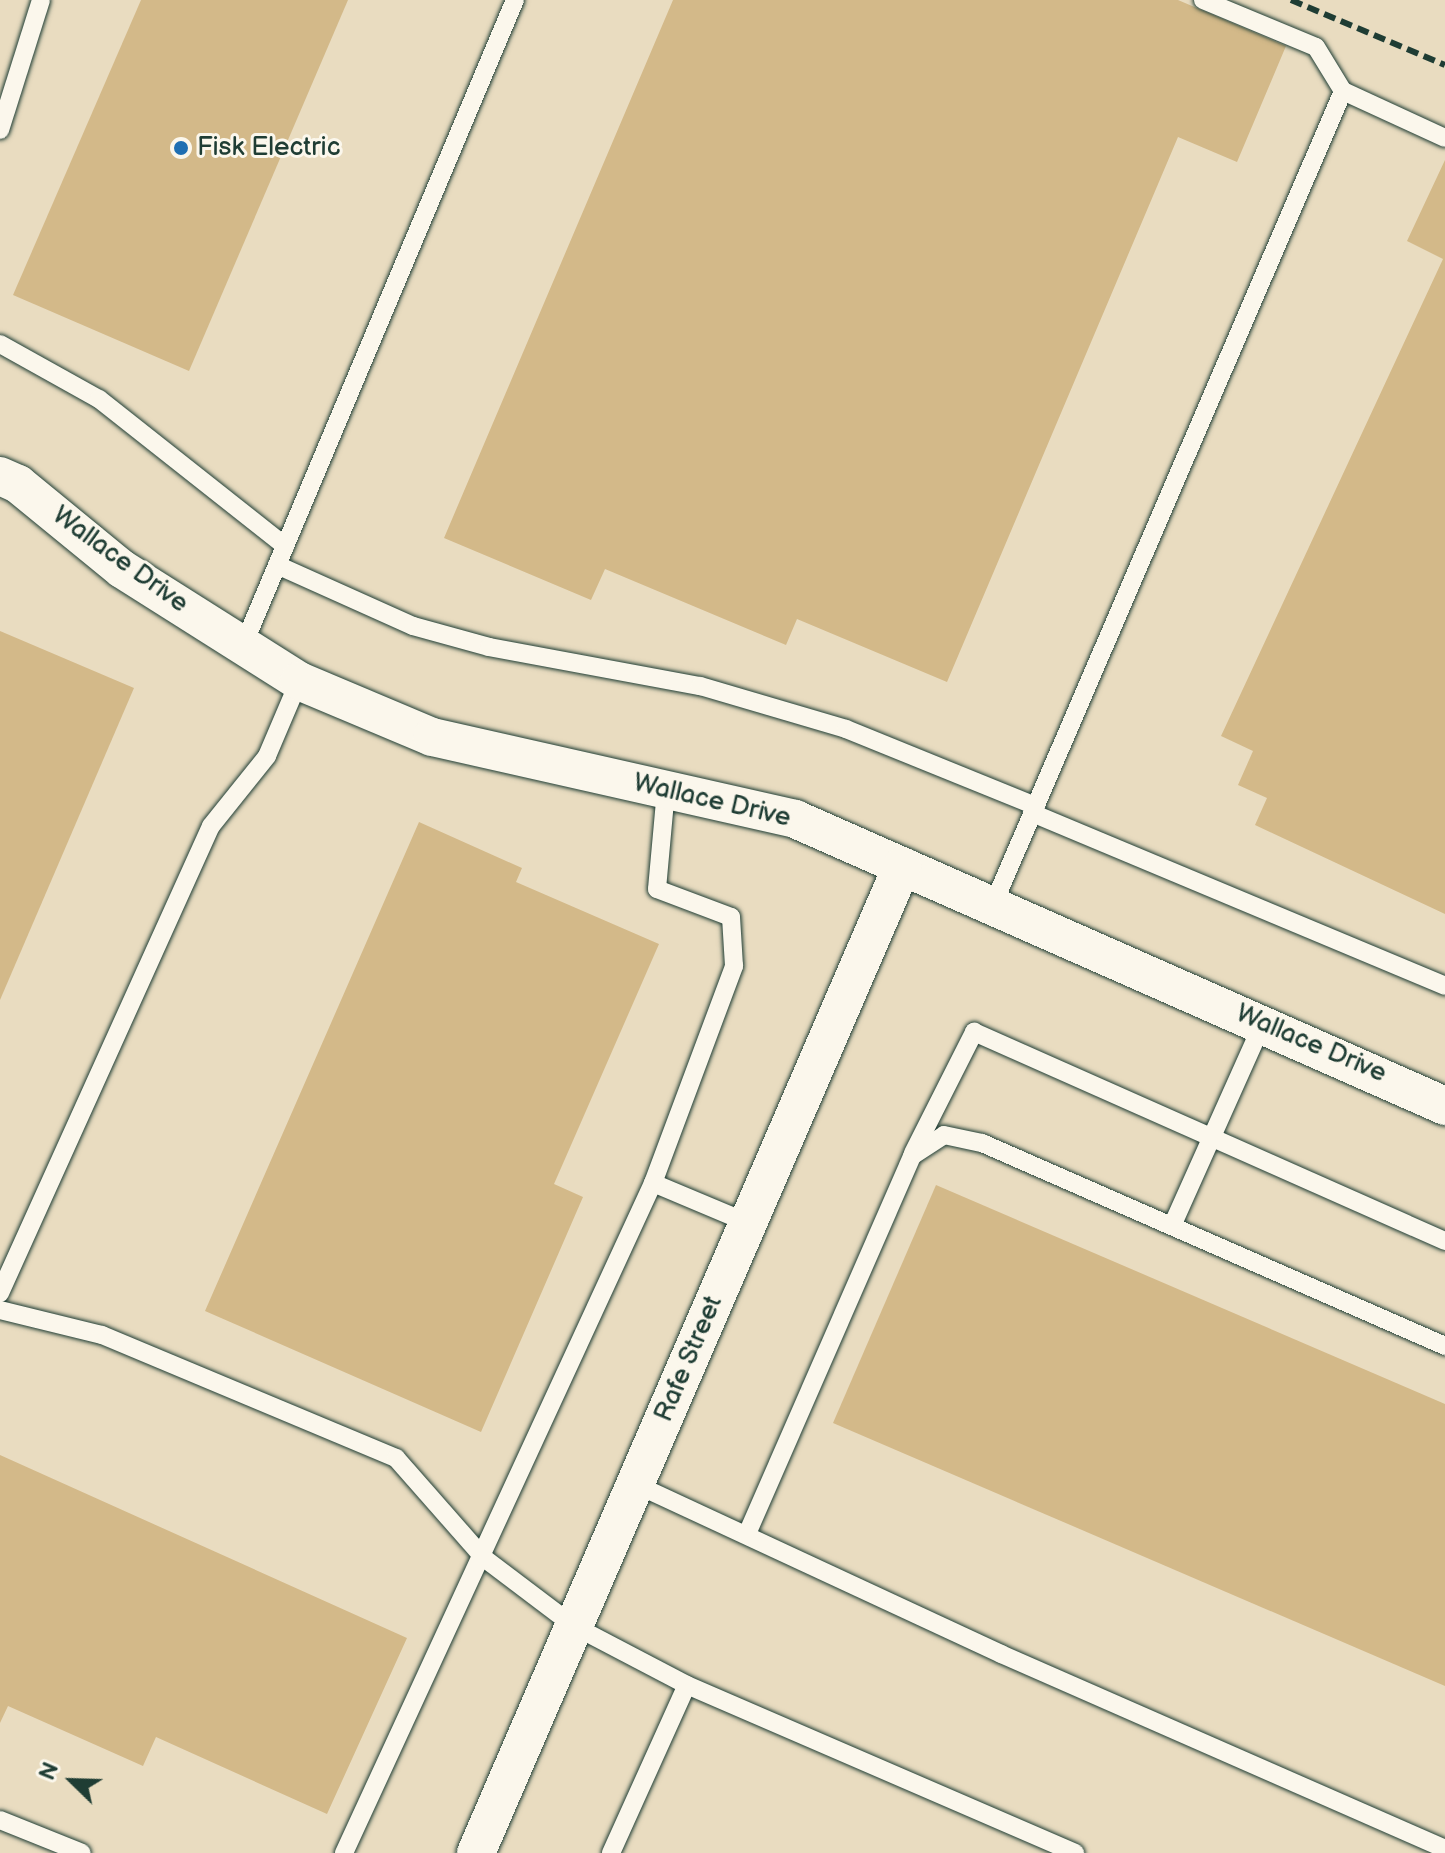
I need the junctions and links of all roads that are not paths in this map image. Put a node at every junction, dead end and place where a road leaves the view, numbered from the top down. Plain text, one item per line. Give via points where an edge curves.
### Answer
1 (41, 0) edge
2 (515, 0) edge
3 (1203, 0) edge
4 (1343, 91) junction
5 (0, 130) edge
6 (1445, 138) edge
7 (0, 344) edge
8 (0, 476) edge
9 (285, 546) junction
10 (277, 565) junction
11 (243, 646) junction
12 (299, 681) junction
13 (666, 790) junction
14 (1034, 809) junction
15 (902, 866) junction
16 (993, 905) junction
17 (1445, 986) edge
18 (1263, 1023) junction
19 (1445, 1106) edge
20 (1212, 1138) junction
21 (912, 1156) junction
22 (653, 1183) junction
23 (748, 1223) junction
24 (1172, 1226) junction
25 (1445, 1241) edge
26 (0, 1293) edge
27 (0, 1310) edge
28 (1445, 1346) edge
29 (635, 1484) junction
30 (747, 1534) junction
31 (484, 1558) junction
32 (574, 1626) junction
33 (687, 1685) junction
34 (0, 1820) edge
35 (1445, 1849) edge
36 (82, 1853) edge
37 (344, 1853) edge
38 (476, 1853) edge
39 (611, 1853) edge
40 (1075, 1853) edge

1 - 5 lane
2 - 9 lane
3 - 4 lane via 1316,47
4 - 6 lane
4 - 14 lane
7 - 9 lane via 99,399
8 - 11 street, Wallace Drive via 18,484 122,569
9 - 10 lane
10 - 11 lane
10 - 14 lane via 413,626 489,647 700,686 846,729
11 - 12 street, Wallace Drive
12 - 13 street, Wallace Drive via 432,737
12 - 26 lane via 267,756 211,826
13 - 15 street, Wallace Drive via 795,819
13 - 22 lane via 657,889 731,917 734,966
14 - 16 lane
14 - 17 lane
15 - 16 street, Wallace Drive
15 - 23 street, Rafe Street
16 - 18 street, Wallace Drive
18 - 19 street, Wallace Drive
18 - 20 lane
20 - 21 lane via 974,1032
20 - 24 lane
20 - 25 lane
21 - 24 lane via 944,1135 982,1143
21 - 30 lane
22 - 23 lane
22 - 31 lane
23 - 29 street, Rafe Street
24 - 28 lane
27 - 31 lane via 102,1335 396,1458
29 - 30 lane
29 - 32 street, Rafe Street
30 - 35 lane via 1001,1654
31 - 32 lane
31 - 37 lane
32 - 33 lane
32 - 38 street, Rafe Street
33 - 39 lane
33 - 40 lane
34 - 36 lane

